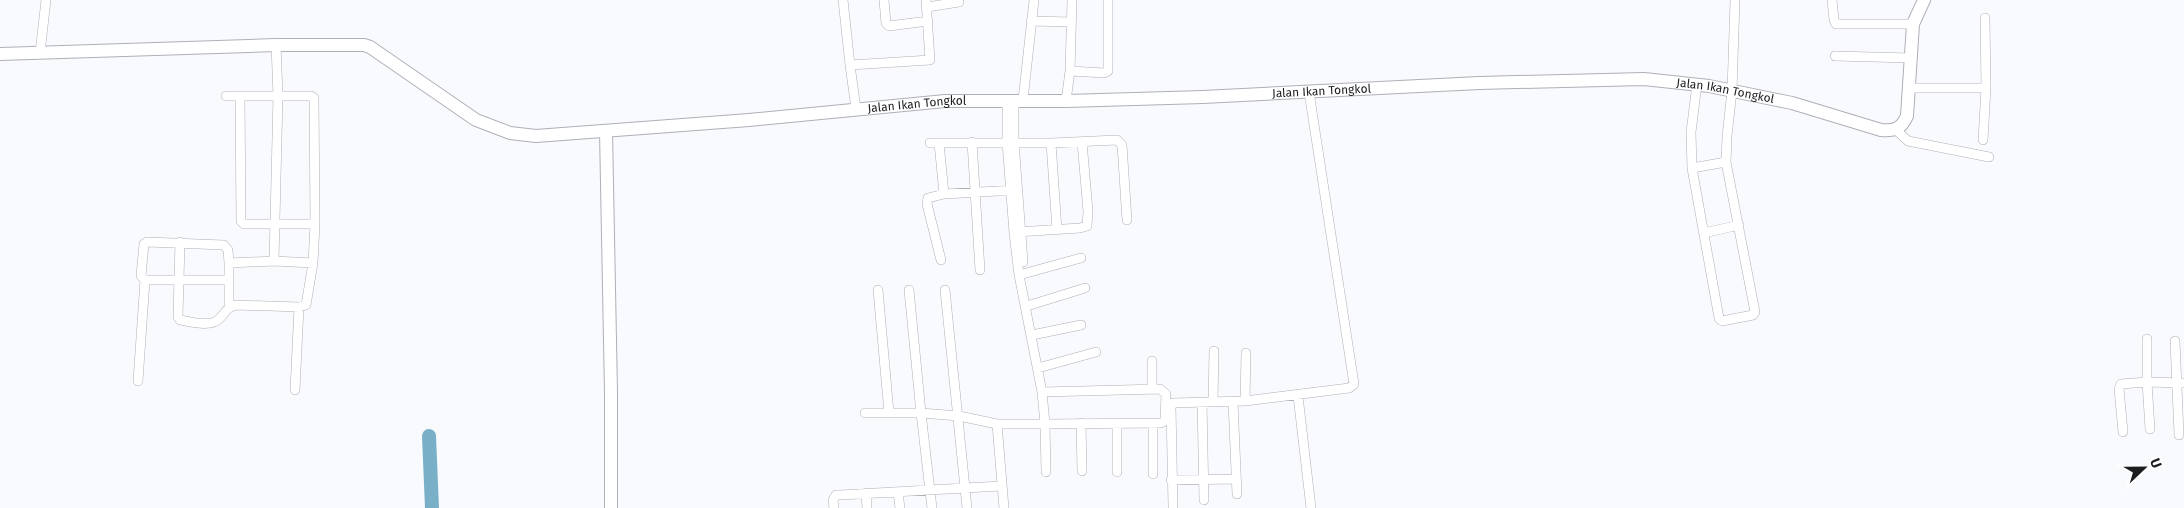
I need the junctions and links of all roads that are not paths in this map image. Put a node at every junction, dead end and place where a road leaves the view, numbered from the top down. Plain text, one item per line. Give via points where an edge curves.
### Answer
1 (46, 0) edge
2 (843, 0) edge
3 (884, 0) edge
4 (1034, 0) edge
5 (1072, 0) edge
6 (1108, 0) edge
7 (1735, 0) edge
8 (1832, 0) edge
9 (1923, 0) edge
10 (959, 2) dead end
11 (927, 4) edge
12 (1985, 18) dead end
13 (928, 21) junction
14 (1032, 21) junction
15 (1071, 22) junction
16 (1913, 24) junction
17 (276, 45) junction
18 (40, 53) junction
19 (0, 54) edge
20 (1835, 56) dead end
21 (1910, 58) junction
22 (850, 65) junction
23 (1070, 72) junction
24 (1697, 84) junction
25 (1910, 88) junction
26 (1986, 88) junction
27 (1732, 91) junction
28 (1309, 92) junction
29 (226, 96) dead end
30 (240, 96) junction
31 (278, 96) junction
32 (1015, 100) junction
33 (1066, 101) junction
34 (856, 109) junction
35 (1896, 130) junction
36 (606, 131) junction
37 (1983, 140) dead end
38 (972, 142) junction
39 (1011, 142) junction
40 (1082, 142) junction
41 (1051, 143) junction
42 (1989, 157) dead end
43 (1726, 162) junction
44 (1692, 168) junction
45 (1014, 190) junction
46 (944, 194) junction
47 (975, 194) junction
48 (1127, 220) dead end
49 (275, 224) junction
50 (315, 224) junction
51 (1739, 225) junction
52 (1057, 230) junction
53 (1018, 232) junction
54 (1704, 234) junction
55 (180, 242) junction
56 (1081, 258) dead end
57 (941, 260) dead end
58 (274, 261) junction
59 (229, 262) junction
60 (313, 263) junction
61 (980, 270) dead end
62 (1021, 277) junction
63 (144, 280) junction
64 (229, 280) junction
65 (179, 281) junction
66 (1085, 288) dead end
67 (878, 290) dead end
68 (910, 290) dead end
69 (945, 290) dead end
70 (1027, 306) junction
71 (299, 307) junction
72 (229, 308) junction
73 (1081, 325) dead end
74 (1032, 336) junction
75 (2147, 339) dead end
76 (2175, 341) dead end
77 (1214, 351) dead end
78 (1096, 352) dead end
79 (1246, 353) dead end
80 (1152, 361) dead end
81 (1038, 368) junction
82 (138, 380) dead end
83 (2147, 382) junction
84 (2181, 383) edge
85 (1152, 389) junction
86 (296, 390) dead end
87 (1042, 392) junction
88 (1298, 396) junction
89 (1245, 401) junction
90 (1202, 402) junction
91 (1213, 402) junction
92 (1233, 402) junction
93 (922, 412) junction
94 (865, 413) dead end
95 (889, 413) junction
96 (959, 416) junction
97 (1117, 423) junction
98 (1153, 423) junction
99 (997, 424) junction
100 (1045, 424) junction
101 (1081, 424) junction
102 (2150, 429) dead end
103 (2122, 432) dead end
104 (2179, 435) dead end
105 (1046, 472) dead end
106 (1082, 472) dead end
107 (1117, 472) dead end
108 (1153, 474) dead end
109 (1236, 479) junction
110 (1171, 480) junction
111 (1204, 480) junction
112 (1001, 486) junction
113 (965, 488) junction
114 (930, 491) junction
115 (898, 492) junction
116 (866, 494) junction
117 (1237, 494) dead end
118 (1204, 500) dead end
119 (1173, 506) dead end
120 (611, 508) edge
121 (834, 508) edge
122 (867, 508) edge
123 (900, 508) edge
124 (932, 508) edge
125 (967, 508) edge
126 (1004, 508) edge
127 (1310, 508) edge

1 - 18 street
2 - 22 street
3 - 13 street via 889,26
4 - 14 street
5 - 15 street
6 - 23 street via 1108,72
7 - 27 street
8 - 16 street via 1836,24
9 - 16 street
10 - 11 street
11 - 13 street
12 - 26 street
13 - 22 street via 930,60
14 - 15 street
14 - 32 street
15 - 23 street
16 - 21 street
17 - 18 street, Jalan Ikan Tongkol
17 - 31 street
17 - 36 street, Jalan Ikan Tongkol via 364,45 485,124 510,133 554,136
18 - 19 street, Jalan Ikan Tongkol
20 - 21 street
21 - 25 street
22 - 34 street
23 - 33 street
24 - 27 street, Jalan Ikan Tongkol
24 - 28 street, Jalan Ikan Tongkol via 1659,79 1572,80
24 - 44 street via 1691,132
25 - 26 street
25 - 35 street via 1907,116
26 - 37 street
27 - 35 street, Jalan Ikan Tongkol via 1817,109 1882,130
27 - 43 street
28 - 33 street, Jalan Ikan Tongkol
28 - 88 street via 1354,384 1349,388
29 - 30 street
30 - 31 street
30 - 49 street via 240,218 244,224
31 - 49 street
31 - 50 street via 314,98
32 - 33 street, Jalan Ikan Tongkol
32 - 34 street, Jalan Ikan Tongkol via 945,100
32 - 39 street
34 - 36 street, Jalan Ikan Tongkol
35 - 42 street via 1908,141
36 - 120 street
38 - 39 street
38 - 46 street via 934,143
38 - 47 street
39 - 41 street
39 - 45 street
40 - 41 street
40 - 48 street via 1121,142
40 - 52 street via 1088,223 1080,228
41 - 52 street
43 - 44 street
43 - 51 street
44 - 54 street
45 - 47 street
45 - 53 street
46 - 47 street
46 - 57 street via 930,197 927,201
47 - 61 street
49 - 50 street
49 - 58 street
50 - 60 street
51 - 54 street
51 - 54 street via 1755,312 1749,317 1722,321 1719,318
52 - 53 street
53 - 62 street
55 - 59 street via 224,245
55 - 63 street via 145,242 141,276
55 - 65 street
56 - 62 street
58 - 59 street
58 - 60 street
59 - 64 street
60 - 71 street via 307,302
62 - 70 street
63 - 65 street
63 - 82 street
64 - 65 street
64 - 72 street
65 - 72 street via 180,320 212,324
66 - 70 street
67 - 95 street
68 - 93 street
69 - 96 street
70 - 74 street
71 - 72 street via 236,305
71 - 86 street
73 - 74 street
74 - 81 street
75 - 83 street
76 - 84 street
77 - 91 street
78 - 81 street
79 - 89 street
80 - 85 street
81 - 87 street
83 - 84 street
83 - 102 street
83 - 103 street via 2121,384
84 - 104 street
85 - 87 street
85 - 98 street via 1163,391 1166,403 1165,420
87 - 100 street
88 - 89 street
88 - 127 street
89 - 92 street
90 - 91 street
90 - 110 street via 1172,405
90 - 111 street
91 - 92 street
92 - 109 street
93 - 95 street
93 - 96 street
93 - 114 street
94 - 95 street
96 - 99 street
96 - 113 street
97 - 98 street
97 - 101 street
97 - 107 street
98 - 108 street
99 - 100 street
99 - 112 street
100 - 101 street
100 - 105 street
101 - 106 street
109 - 111 street
109 - 117 street
110 - 111 street
110 - 119 street
111 - 118 street
112 - 113 street
112 - 126 street
113 - 114 street
113 - 125 street
114 - 115 street
114 - 124 street
115 - 116 street
115 - 123 street
116 - 121 street via 836,495
116 - 122 street

